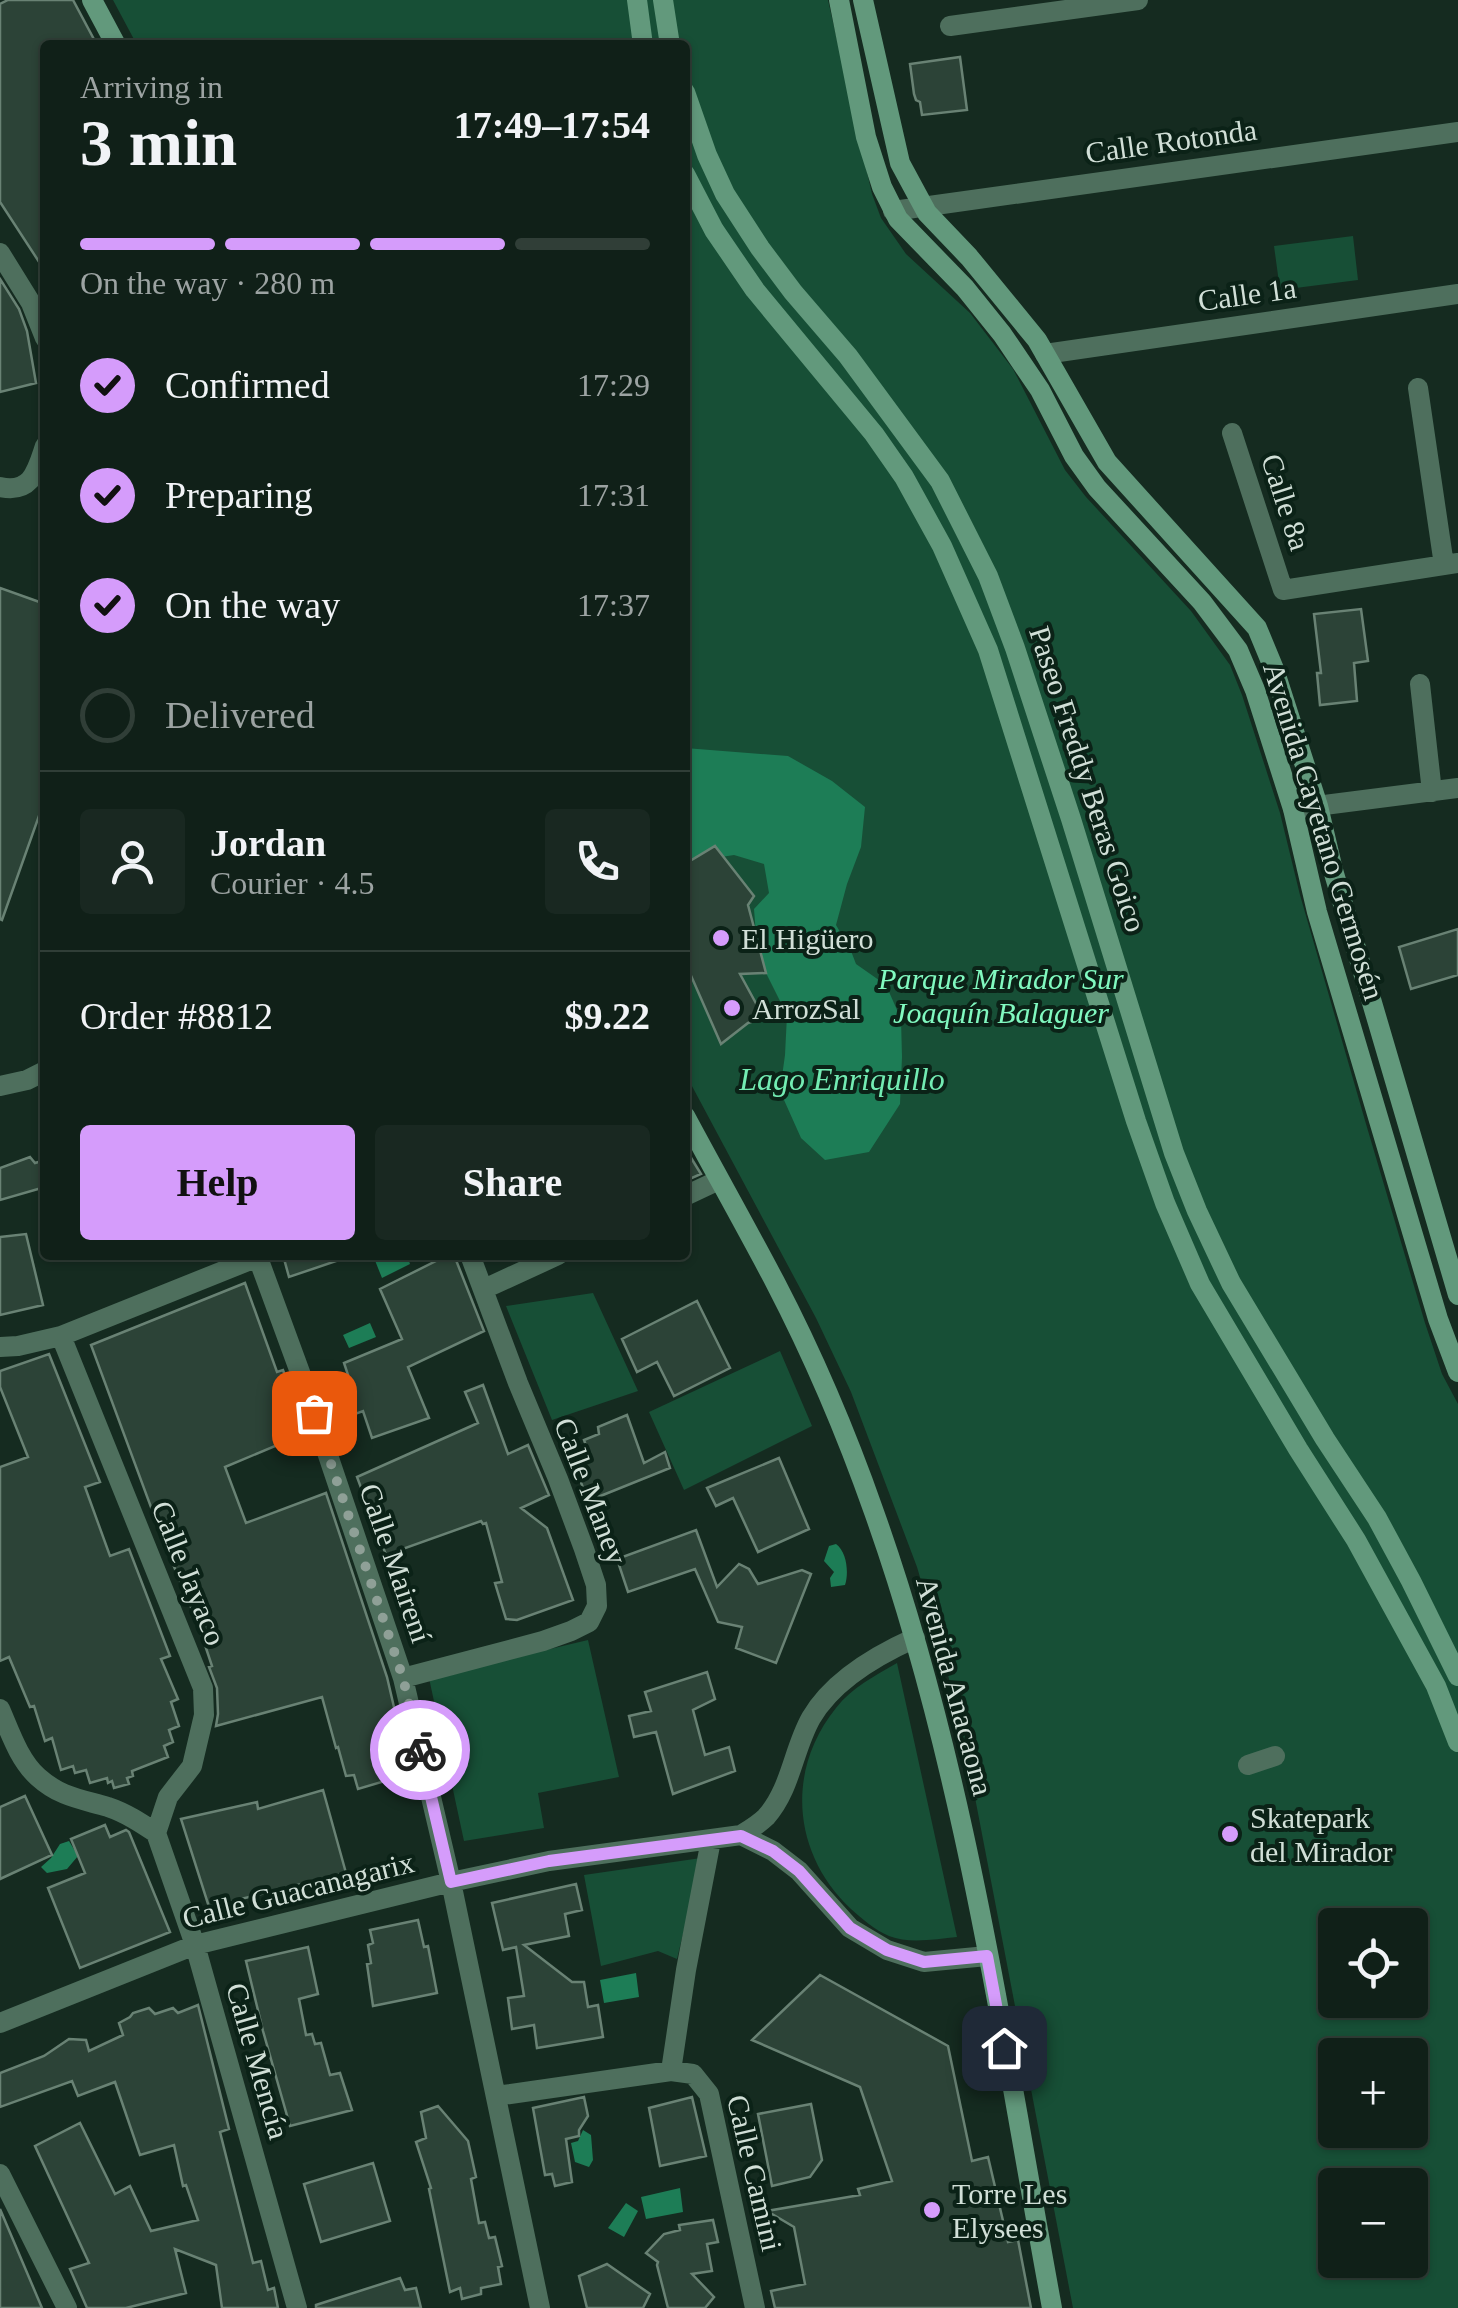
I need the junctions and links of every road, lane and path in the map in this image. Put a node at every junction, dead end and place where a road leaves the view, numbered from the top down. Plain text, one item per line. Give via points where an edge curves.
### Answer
1 (92, 0) edge
2 (637, 0) edge
3 (664, 0) edge
4 (839, 0) edge
5 (863, 0) edge
6 (1138, 0) edge
7 (950, 26) dead end
8 (113, 40) edge
9 (642, 40) edge
10 (669, 40) edge
11 (690, 107) edge
12 (1458, 132) edge
13 (690, 184) edge
14 (922, 205) junction
15 (893, 210) junction
16 (0, 253) edge
17 (1458, 294) edge
18 (40, 326) edge
19 (1045, 354) junction
20 (1418, 388) dead end
21 (1232, 433) dead end
22 (40, 461) edge
23 (0, 487) edge
24 (1451, 564) edge
25 (1420, 684) dead end
26 (1458, 788) edge
27 (1432, 792) junction
28 (1318, 806) junction
29 (1293, 809) junction
30 (40, 1073) edge
31 (0, 1086) edge
32 (690, 1125) edge
33 (719, 1180) junction
34 (690, 1194) edge
35 (247, 1260) edge
36 (258, 1260) edge
37 (472, 1260) edge
38 (547, 1260) edge
39 (484, 1289) junction
40 (1458, 1295) edge
41 (61, 1336) junction
42 (0, 1347) edge
43 (1458, 1372) edge
44 (915, 1638) junction
45 (1458, 1676) edge
46 (403, 1678) junction
47 (0, 1710) edge
48 (1458, 1742) edge
49 (1275, 1756) dead end
50 (1248, 1765) dead end
51 (156, 1833) junction
52 (741, 1836) junction
53 (710, 1840) junction
54 (451, 1882) junction
55 (195, 1946) junction
56 (987, 1956) junction
57 (0, 2022) edge
58 (671, 2070) junction
59 (496, 2096) junction
60 (0, 2174) edge
61 (67, 2308) edge
62 (296, 2308) edge
63 (540, 2308) edge
64 (756, 2308) edge
65 (1052, 2308) edge

1 - 8 street
2 - 9 street
3 - 10 street
4 - 15 street, Avenida Cayetano Germosén via 866,138
5 - 14 street, Avenida Cayetano Germosén via 900,163
6 - 7 street
11 - 45 street, Paseo Freddy Beras Goico via 725,194 940,481 988,576 1198,1210 1231,1284 1377,1518
12 - 14 street, Calle Rotonda
13 - 48 street, Paseo Freddy Beras Goico via 755,290 874,434 942,546 988,650 1165,1203 1200,1284 1366,1556 1436,1686
14 - 15 street, Calle Rotonda
14 - 19 street, Avenida Cayetano Germosén
15 - 29 street, Avenida Cayetano Germosén via 1002,334 1097,488 1238,650
16 - 18 street
17 - 19 street, Calle 1a
19 - 28 street, Avenida Cayetano Germosén via 1107,462 1257,628
20 - 24 street
21 - 24 street, Calle 8a via 1283,590
22 - 23 street via 25,485
25 - 27 street
26 - 27 street
27 - 28 street
28 - 29 street
28 - 40 street, Avenida Cayetano Germosén
29 - 43 street, Avenida Cayetano Germosén via 1317,912
30 - 31 street
32 - 33 street, Avenida Anacaona
33 - 34 street
33 - 44 street, Avenida Anacaona via 822,1382 874,1510
35 - 41 street
36 - 46 street, Calle Mairení
37 - 39 street, Calle Maney
38 - 39 street
39 - 46 street, Calle Maney via 584,1549 597,1606 589,1622 570,1631
41 - 42 street
41 - 51 street, Calle Jayaco via 203,1688 192,1766 168,1797
44 - 52 street via 863,1665 812,1716 782,1794
44 - 56 street, Avenida Anacaona
46 - 54 street, Calle Mairení
47 - 51 street via 36,1776 67,1797 130,1816
49 - 50 street
51 - 55 street, Calle Mencía
52 - 53 street, Calle Guacanagarix
52 - 56 street via 799,1871 850,1928 887,1950 924,1962
53 - 54 street, Calle Guacanagarix via 549,1861
53 - 58 street
54 - 55 street, Calle Guacanagarix
54 - 59 street, Calle Mairení
55 - 57 street, Calle Guacanagarix
55 - 62 street, Calle Mencía
56 - 65 street, Avenida Anacaona
58 - 59 street
58 - 64 street, Calle Camini via 693,2074 708,2094
59 - 63 street, Calle Mairení
60 - 61 street

